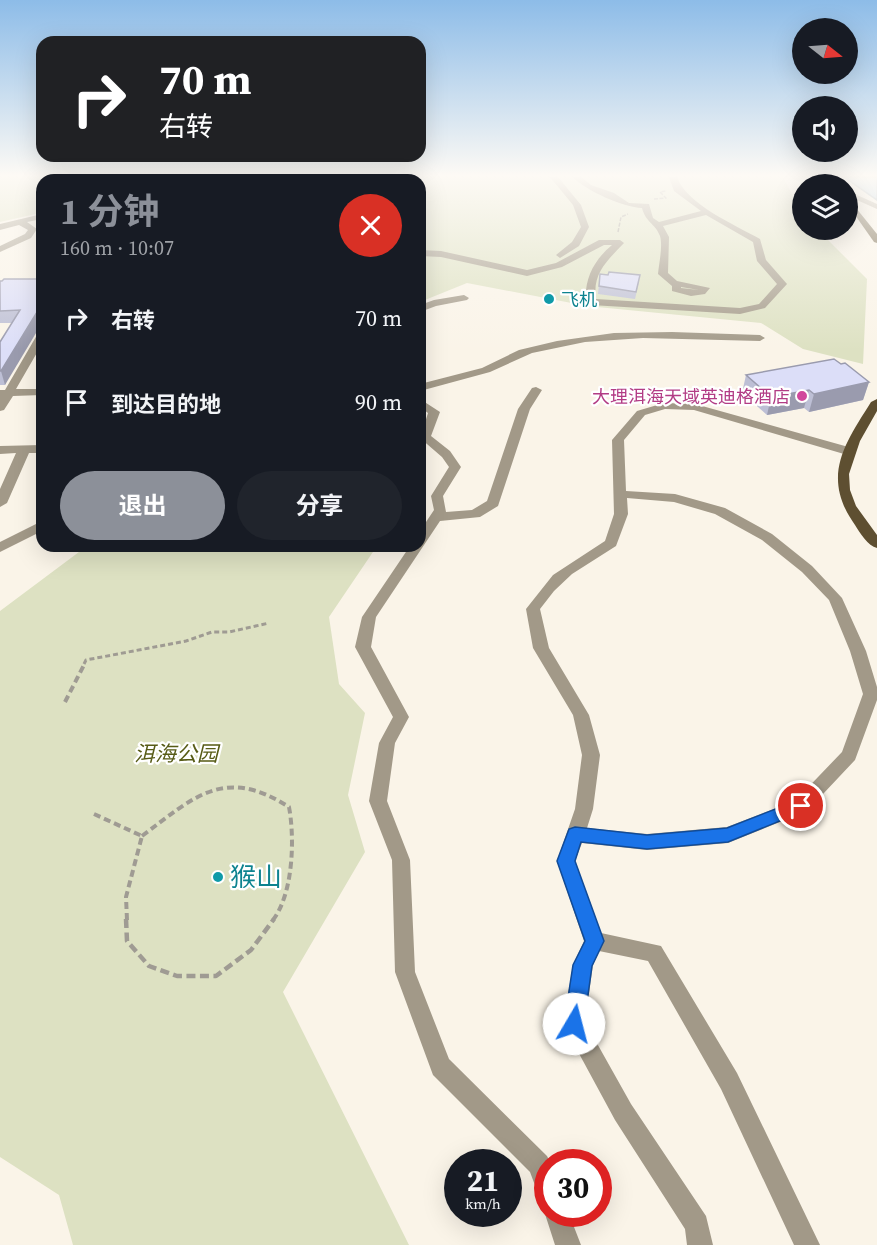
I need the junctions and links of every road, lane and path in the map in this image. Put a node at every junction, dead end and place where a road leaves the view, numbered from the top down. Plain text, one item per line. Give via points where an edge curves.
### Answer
1 (29, 235) edge
2 (581, 235) edge
3 (664, 235) edge
4 (747, 235) edge
5 (0, 249) edge
6 (426, 253) edge
7 (512, 269) junction
8 (674, 283) junction
9 (691, 294) junction
10 (464, 298) dead end
11 (426, 306) edge
12 (671, 307) junction
13 (760, 338) dead end
14 (36, 344) edge
15 (426, 386) edge
16 (536, 390) dead end
17 (36, 392) edge
18 (4, 393) edge
19 (877, 402) edge
20 (426, 406) edge
21 (0, 408) edge
22 (426, 437) edge
23 (426, 437) edge
24 (36, 449) edge
25 (0, 450) edge
26 (24, 450) junction
27 (848, 452) junction
28 (620, 494) junction
29 (0, 503) edge
30 (436, 517) junction
31 (36, 528) edge
32 (426, 532) edge
33 (877, 544) edge
34 (0, 548) edge
35 (413, 552) edge
36 (269, 623) dead end
37 (65, 702) dead end
38 (93, 814) dead end
39 (575, 834) junction
40 (142, 836) junction
41 (594, 941) junction
42 (534, 1159) edge
43 (562, 1227) edge
44 (568, 1245) edge
45 (700, 1245) edge
46 (807, 1245) edge

1 - 5 street
2 - 7 street via 576,244 550,261
3 - 8 street via 663,274
4 - 12 street via 757,241 762,261 782,284 762,306 740,311
6 - 7 street
7 - 12 street via 527,273 560,265 602,242 620,243 594,272 588,291 591,302
8 - 9 street via 678,285 675,289
8 - 9 street via 705,288
9 - 12 street via 678,297
10 - 11 street
13 - 15 street via 581,338 525,351 485,370
14 - 18 street
16 - 30 street via 525,409 493,503 476,514
17 - 18 street
18 - 21 street
19 - 27 main road
20 - 23 street via 434,412
22 - 30 street via 455,467 437,496 441,510
24 - 26 street
25 - 26 street
26 - 29 street
27 - 28 street via 695,407 664,405 641,414 618,440
27 - 33 main road via 841,475 844,496
28 - 39 street via 621,514 611,543 546,588 533,609 541,648 580,715 591,755 584,809
28 - 39 street via 675,498 720,511 767,537 835,598 871,694 849,755 801,806 728,835 647,842
30 - 32 street
31 - 34 street
35 - 42 street via 369,617 363,647 401,717 387,743 378,801 401,860 405,972 441,1067
36 - 37 path via 86,660
38 - 40 path
39 - 41 street via 566,861
40 - 40 path via 126,897 127,941 149,966 177,976 216,976 251,950 280,911 290,868 293,829 289,807 272,794 246,786 214,787
41 - 45 street via 582,965 574,1024 623,1112 697,1226
41 - 46 street via 654,953 729,1082
43 - 44 street

